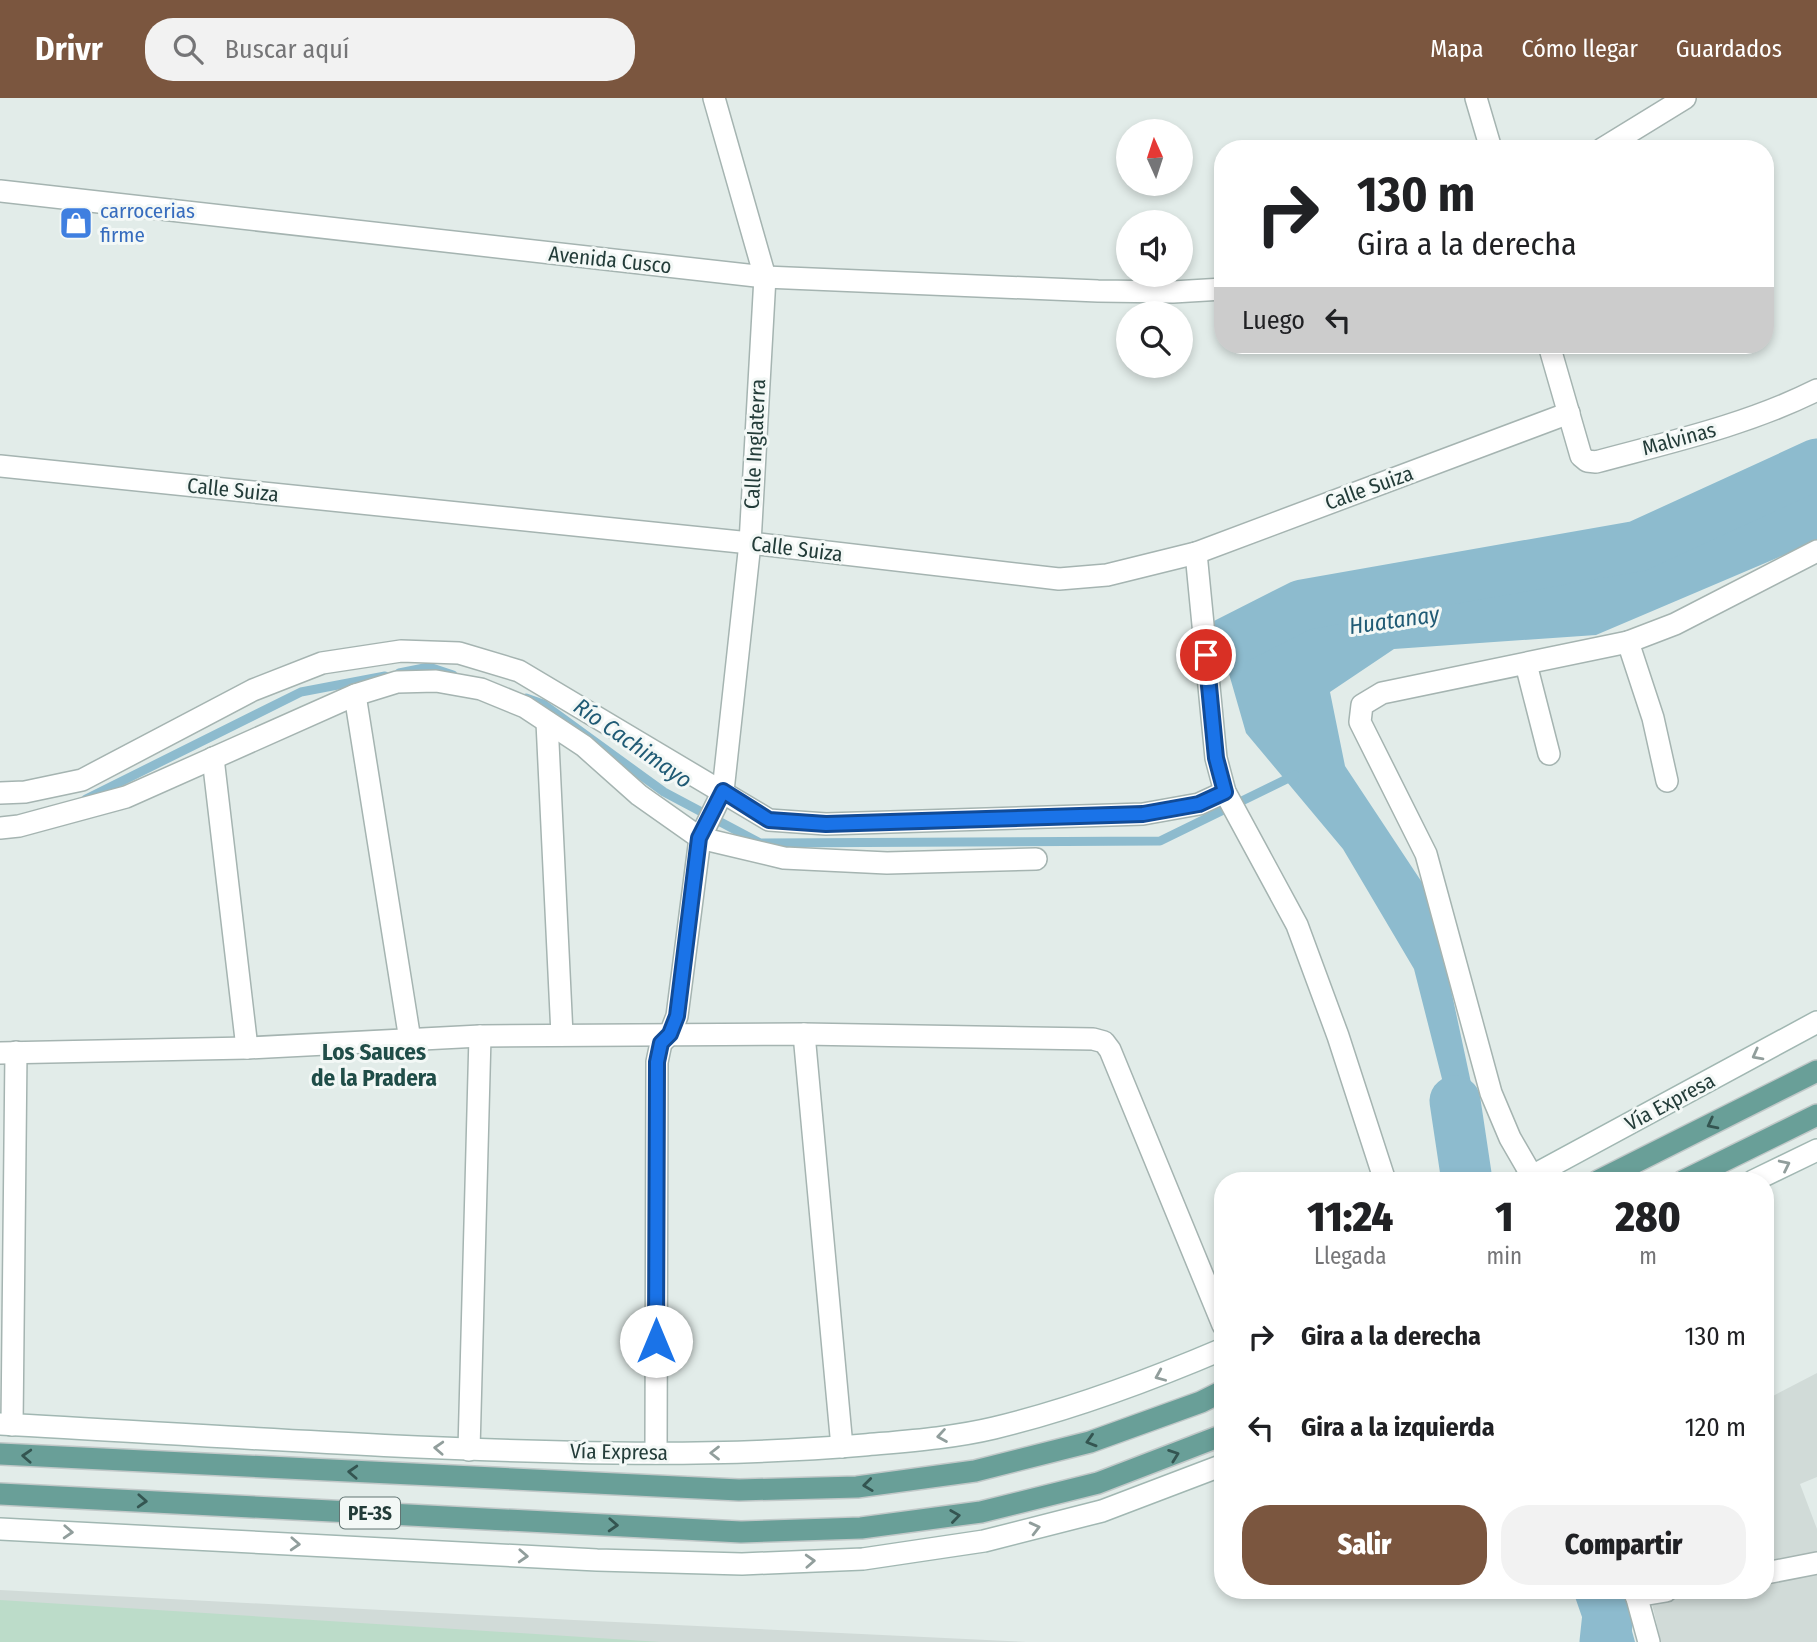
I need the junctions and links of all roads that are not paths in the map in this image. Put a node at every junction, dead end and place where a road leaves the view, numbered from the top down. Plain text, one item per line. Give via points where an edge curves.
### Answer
1 (713, 98) edge
2 (1476, 98) edge
3 (1685, 98) edge
4 (1488, 140) edge
5 (1617, 140) edge
6 (0, 191) edge
7 (765, 277) junction
8 (1214, 290) edge
9 (1552, 354) edge
10 (1817, 390) edge
11 (1569, 413) junction
12 (0, 466) edge
13 (750, 543) junction
14 (1817, 551) edge
15 (1196, 553) junction
16 (1628, 642) junction
17 (1526, 664) junction
18 (355, 695) junction
19 (547, 722) junction
20 (1549, 754) dead end
21 (214, 758) junction
22 (1667, 781) dead end
23 (1225, 792) junction
24 (0, 793) edge
25 (722, 793) junction
26 (0, 828) edge
27 (703, 831) junction
28 (1036, 859) dead end
29 (1817, 1022) edge
30 (670, 1034) junction
31 (804, 1034) junction
32 (562, 1035) junction
33 (480, 1036) junction
34 (410, 1040) junction
35 (247, 1048) junction
36 (8, 1052) edge
37 (1817, 1071) edge
38 (1817, 1115) edge
39 (1817, 1150) edge
40 (1382, 1172) edge
41 (1523, 1172) edge
42 (1539, 1172) edge
43 (1616, 1172) edge
44 (1702, 1172) edge
45 (1772, 1172) edge
46 (1214, 1303) edge
47 (1214, 1353) edge
48 (1214, 1396) edge
49 (6, 1425) edge
50 (1214, 1438) edge
51 (842, 1447) junction
52 (469, 1450) junction
53 (656, 1453) junction
54 (0, 1454) edge
55 (1214, 1468) edge
56 (0, 1494) edge
57 (0, 1529) edge
58 (1817, 1563) edge
59 (1774, 1571) edge
60 (1637, 1599) edge
61 (1649, 1642) edge

1 - 7 street, Calle Inglaterra
2 - 4 street
3 - 5 street
6 - 7 street, Avenida Cusco
7 - 8 street, Avenida Cusco via 1098,291
7 - 13 street, Calle Inglaterra
9 - 11 street
10 - 11 street, Malvinas via 1728,426 1595,462 1581,456
11 - 15 street, Calle Suiza
12 - 13 street, Calle Suiza
13 - 15 street, Calle Suiza via 1059,579 1107,575
13 - 25 street, Calle Inglaterra
14 - 16 street via 1675,624
15 - 23 street via 1216,758
16 - 17 street
16 - 22 street via 1653,718
17 - 20 street
17 - 41 street via 1382,693 1362,705 1360,722 1426,854 1491,1093
18 - 19 street via 397,682 436,681 481,690 525,707
18 - 21 street
18 - 34 street
19 - 27 street via 584,746 639,795
19 - 32 street
21 - 26 street via 126,797
21 - 35 street
23 - 25 street via 1199,804 1143,814 826,824 769,820
23 - 40 street via 1297,925
24 - 25 street via 82,780 253,690 322,663 401,650 459,653 519,671
25 - 27 street
27 - 28 street via 784,858 887,863
27 - 30 street via 677,1016
29 -> 42 street, Vía Expresa
30 - 31 street
30 - 32 street
30 - 53 street via 661,1043 657,1062
31 - 46 street via 1104,1042
31 - 51 street
32 - 33 street
33 - 34 street
33 - 52 street
34 - 35 street
35 - 36 street
36 - 49 street
37 -> 43 main road, Vía Expresa
38 - 44 main road
45 -> 39 street
47 -> 51 street, Vía Expresa via 1073,1407 991,1428
48 -> 54 main road, Vía Expresa / PE-3S via 1090,1442 975,1471 857,1486 739,1490
52 -> 49 street, Vía Expresa
56 -> 50 main road, PE-3S via 740,1532 861,1528 981,1512 1098,1483
51 -> 53 street, Vía Expresa
52 - 53 street, Vía Expresa
57 -> 55 street, PE-3S via 597,1560 742,1564 863,1559 984,1541 1102,1511
58 - 59 street
60 - 61 street

